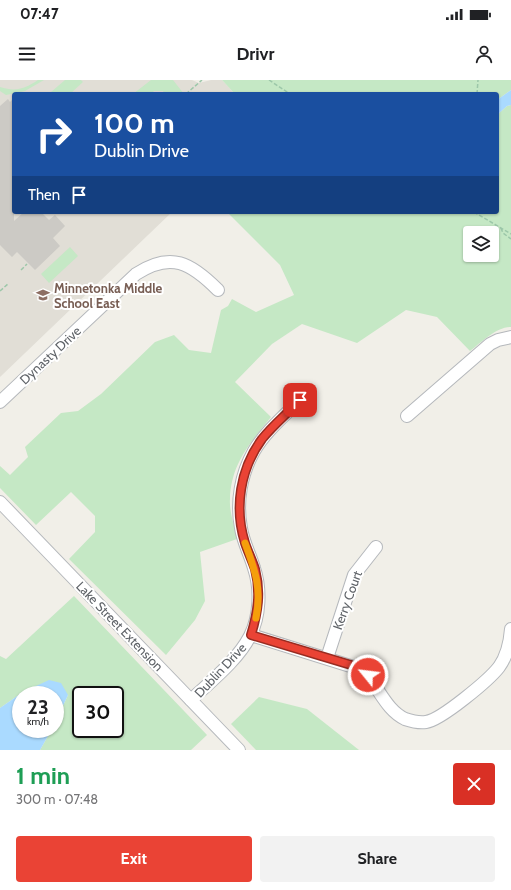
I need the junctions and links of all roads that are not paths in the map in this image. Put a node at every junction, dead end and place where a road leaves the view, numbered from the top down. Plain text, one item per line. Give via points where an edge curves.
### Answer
1 (218, 290) dead end
2 (511, 337) edge
3 (300, 400) dead end
4 (0, 402) edge
5 (407, 416) dead end
6 (0, 502) edge
7 (376, 547) dead end
8 (511, 629) edge
9 (251, 635) junction
10 (327, 658) junction
11 (191, 700) junction
12 (239, 750) edge

1 - 4 street, Dynasty Drive via 204,275 187,264 166,262 147,267 136,274
2 - 5 street via 490,344
3 - 9 street, Dublin Drive via 258,445 242,481 239,513 241,528 258,584 259,600
6 - 11 street, Lake Street Extension
7 - 10 street, Kerry Court via 354,575
8 - 10 street via 506,653 499,667 445,713 426,722 405,719 395,712 374,682 360,669
9 - 10 street
9 - 11 street, Dublin Drive via 233,660
11 - 12 street, Lake Street Extension

